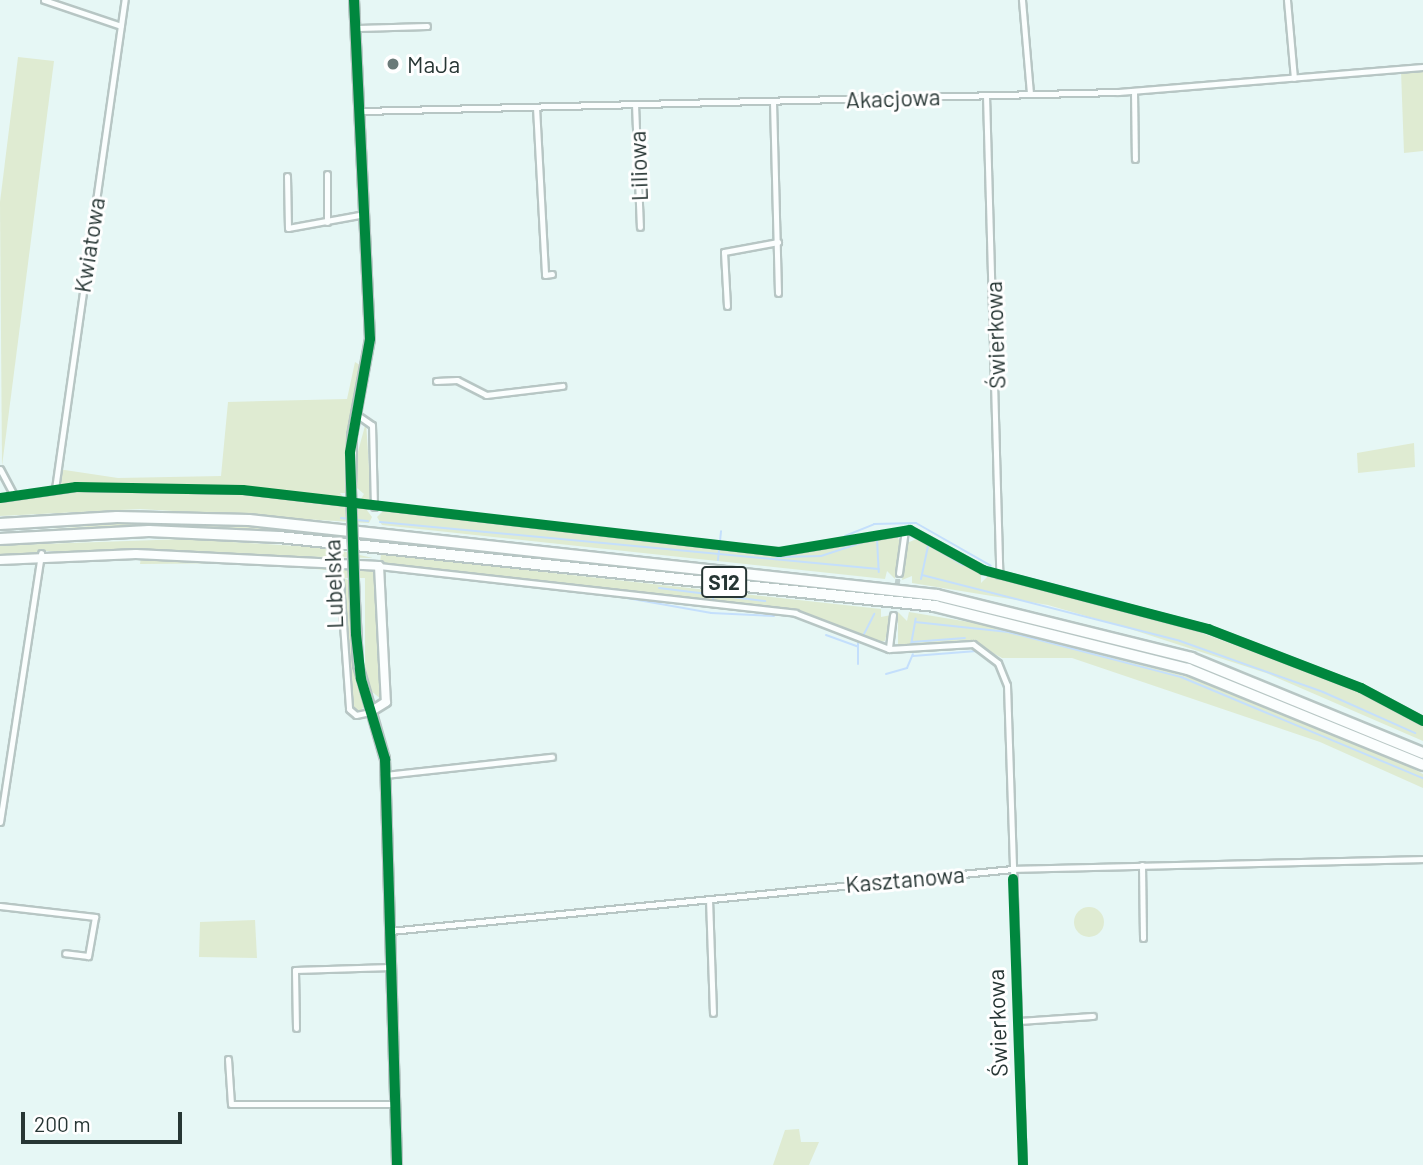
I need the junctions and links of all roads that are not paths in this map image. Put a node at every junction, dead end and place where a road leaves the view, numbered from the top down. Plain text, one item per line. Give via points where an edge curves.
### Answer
1 (44, 0) edge
2 (125, 0) edge
3 (354, 0) edge
4 (1022, 0) edge
5 (1287, 0) edge
6 (121, 26) junction
7 (427, 26) dead end
8 (358, 28) junction
9 (1423, 67) edge
10 (1294, 78) junction
11 (1134, 91) junction
12 (1030, 93) junction
13 (986, 95) junction
14 (773, 102) junction
15 (635, 104) junction
16 (536, 107) junction
17 (362, 111) junction
18 (1135, 159) dead end
19 (327, 174) dead end
20 (287, 176) dead end
21 (365, 214) junction
22 (327, 222) junction
23 (640, 228) dead end
24 (778, 242) junction
25 (552, 274) dead end
26 (778, 293) dead end
27 (727, 306) dead end
28 (436, 380) dead end
29 (562, 386) dead end
30 (356, 414) junction
31 (0, 469) edge
32 (55, 489) junction
33 (14, 495) junction
34 (0, 498) edge
35 (374, 507) junction
36 (0, 524) edge
37 (905, 530) junction
38 (0, 538) edge
39 (41, 554) junction
40 (0, 560) edge
41 (379, 566) junction
42 (899, 573) tunnel mouth
43 (999, 575) junction
44 (340, 582) dead end
45 (893, 615) dead end
46 (888, 649) junction
47 (370, 712) junction
48 (1423, 720) edge
49 (1423, 753) edge
50 (552, 757) dead end
51 (1423, 765) edge
52 (385, 775) junction
53 (0, 822) edge
54 (1423, 859) edge
55 (1142, 866) junction
56 (1012, 869) junction
57 (709, 899) junction
58 (0, 906) edge
59 (390, 931) junction
60 (1143, 938) dead end
61 (65, 953) dead end
62 (391, 967) junction
63 (713, 1013) dead end
64 (1093, 1016) dead end
65 (1018, 1021) junction
66 (296, 1028) dead end
67 (228, 1059) dead end
68 (395, 1104) junction
69 (397, 1165) edge
70 (1023, 1165) edge

1 - 6 street
2 - 6 street, Kwiatowa
3 - 8 street, Lubelska
4 - 12 street
5 - 10 street
6 - 32 street, Kwiatowa
7 - 8 street
8 - 17 street, Lubelska
9 - 10 street, Akacjowa
10 - 11 street, Akacjowa
11 - 12 street, Akacjowa
11 - 18 street
12 - 13 street, Akacjowa
13 - 14 street, Akacjowa
13 - 43 street, Świerkowa
14 - 15 street, Akacjowa
14 - 24 street
15 - 16 street, Akacjowa
15 - 23 street, Liliowa
16 - 17 street, Akacjowa
16 - 25 street via 545,275
17 - 21 street, Lubelska
19 - 22 street
20 - 22 street via 288,228
21 - 22 street
21 - 30 street, Lubelska via 370,345
24 - 26 street
24 - 27 street via 724,252
28 - 29 street via 457,380 486,395
30 - 35 street via 372,425
30 - 47 street, Lubelska, bridge via 351,489 354,580 358,665
31 - 33 street
32 - 33 street
32 - 35 street via 225,488
33 - 34 street
35 - 37 street via 779,552
36 - 49 highway, S12 via 117,517 249,520 937,595 1191,658
37 - 42 street
37 - 43 street
38 - 51 highway, S12 via 149,531 279,537 926,604 1188,669
39 - 40 street
39 - 41 street
39 - 53 street
41 - 46 street via 795,613
41 - 47 street via 386,702
43 - 48 street via 1209,629 1349,684
44 - 47 street via 349,709 356,715
45 - 46 street
46 - 56 street, Świerkowa via 964,642 998,663 1008,697
47 - 52 street, Lubelska
50 - 52 street
52 - 59 street, Lubelska
54 - 55 street, Kasztanowa
55 - 56 street, Kasztanowa
55 - 60 street
56 - 57 street, Kasztanowa
56 - 65 street, Świerkowa
57 - 59 street, Kasztanowa
57 - 63 street
58 - 61 street via 95,917 88,956
59 - 62 street, Lubelska
62 - 66 street via 295,970
62 - 68 street, Lubelska
64 - 65 street
65 - 70 street, Świerkowa
67 - 68 street via 231,1104
68 - 69 street, Lubelska

